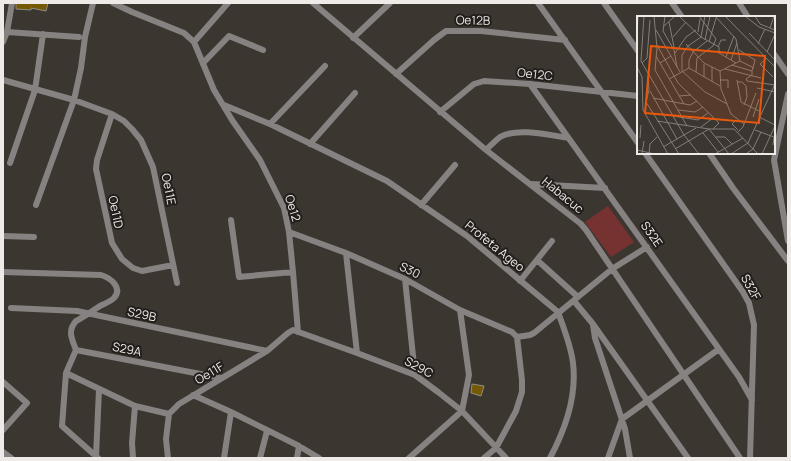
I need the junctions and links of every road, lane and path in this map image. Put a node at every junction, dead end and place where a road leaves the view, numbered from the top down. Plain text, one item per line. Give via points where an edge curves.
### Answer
1 (12, 3) edge
2 (93, 3) edge
3 (112, 3) edge
4 (228, 3) edge
5 (390, 3) edge
6 (538, 3) edge
7 (604, 3) edge
8 (672, 3) edge
9 (739, 3) edge
10 (315, 4) edge
11 (681, 16) edge
12 (747, 16) edge
13 (7, 32) junction
14 (43, 34) junction
15 (79, 37) dead end
16 (353, 38) junction
17 (565, 40) junction
18 (3, 42) edge
19 (194, 42) junction
20 (263, 50) dead end
21 (637, 50) edge
22 (775, 55) edge
23 (204, 62) junction
24 (325, 66) dead end
25 (396, 74) junction
26 (788, 74) edge
27 (3, 80) edge
28 (530, 84) junction
29 (35, 90) junction
30 (602, 92) junction
31 (355, 93) dead end
32 (788, 94) edge
33 (637, 96) edge
34 (74, 100) junction
35 (224, 105) junction
36 (440, 112) junction
37 (112, 114) junction
38 (270, 124) junction
39 (568, 138) junction
40 (637, 142) edge
41 (310, 144) junction
42 (486, 150) junction
43 (646, 154) edge
44 (710, 154) edge
45 (771, 154) edge
46 (774, 160) junction
47 (10, 163) dead end
48 (455, 165) dead end
49 (531, 184) junction
50 (605, 188) junction
51 (36, 205) dead end
52 (422, 205) junction
53 (231, 220) dead end
54 (289, 232) junction
55 (3, 236) edge
56 (34, 237) dead end
57 (552, 241) dead end
58 (788, 242) edge
59 (647, 247) junction
60 (346, 253) junction
61 (537, 260) junction
62 (788, 261) edge
63 (173, 265) junction
64 (612, 270) junction
65 (3, 272) edge
66 (293, 272) junction
67 (405, 279) junction
68 (520, 282) junction
69 (176, 283) dead end
70 (576, 299) junction
71 (11, 308) dead end
72 (460, 310) junction
73 (558, 312) junction
74 (90, 313) junction
75 (593, 324) junction
76 (298, 332) junction
77 (517, 337) junction
78 (76, 350) junction
79 (719, 350) junction
80 (267, 351) junction
81 (357, 352) junction
82 (66, 373) junction
83 (684, 374) junction
84 (414, 375) junction
85 (221, 378) junction
86 (3, 382) edge
87 (99, 390) junction
88 (193, 395) junction
89 (752, 400) junction
90 (647, 401) junction
91 (135, 406) junction
92 (462, 411) junction
93 (231, 412) junction
94 (169, 414) junction
95 (622, 419) junction
96 (3, 430) edge
97 (267, 431) junction
98 (300, 446) junction
99 (496, 448) junction
100 (629, 451) junction
101 (3, 452) edge
102 (97, 457) edge
103 (11, 458) edge
104 (133, 458) edge
105 (168, 458) edge
106 (224, 458) edge
107 (260, 458) edge
108 (297, 458) edge
109 (319, 458) edge
110 (409, 458) edge
111 (484, 458) edge
112 (506, 458) edge
113 (550, 458) edge
114 (608, 458) edge
115 (630, 458) edge
116 (634, 458) edge
117 (688, 458) edge
118 (740, 458) edge
119 (750, 458) edge

1 - 13 street
2 - 34 street
3 - 19 street via 184,33
4 - 19 street
5 - 16 street
6 - 17 street
7 - 21 street
8 - 11 street
9 - 12 street
10 - 16 street, Habacuc
13 - 14 street
13 - 18 street
14 - 15 street
14 - 29 street
16 - 25 street, Habacuc
17 - 25 street, Oe12B via 494,32 446,31
17 - 30 street
19 - 23 street, Oe12
20 - 23 street via 229,36
22 - 26 street
23 - 35 street, Oe12 via 214,90
24 - 38 street
25 - 36 street, Habacuc
27 - 29 street, Oe11E
28 - 30 street, Oe12C
28 - 36 street, Oe12C via 478,82
28 - 39 street, S32E
29 - 34 street, Oe11E
29 - 47 street
30 - 33 street, Oe12C
30 - 40 street
31 - 41 street
32 - 46 street
34 - 37 street, Oe11E
34 - 51 street
35 - 38 street, Profeta Ageo
35 - 54 street, Oe12 via 260,160 280,199
36 - 42 street, Habacuc
37 - 63 street, Oe11E via 132,129 148,154 153,167
37 - 63 street, Oe11D via 96,169 112,243 122,259 137,270 147,271
38 - 41 street, Profeta Ageo
39 - 42 street via 524,132 511,133 500,137
39 - 50 street, S32E
41 - 52 street, Profeta Ageo via 387,181
42 - 49 street, Habacuc
43 - 89 street, S32F via 749,303 754,326
44 - 62 street
45 - 46 street
46 - 58 street
48 - 52 street
49 - 50 street
49 - 64 street, Habacuc via 581,224
50 - 59 street, S32E
52 - 68 street, Profeta Ageo via 466,236
53 - 66 street via 239,277
54 - 60 street, S30
54 - 66 street, Oe12
55 - 56 street
57 - 61 street
59 - 64 street
59 - 79 street, S32E
60 - 67 street, S30
60 - 81 street
61 - 68 street
61 - 70 street
63 - 69 street, Oe11E
64 - 70 street
64 - 83 street, Habacuc
65 - 74 street via 107,277 115,285 116,294 110,301
66 - 76 street, Oe12
67 - 72 street, S30
67 - 84 street
68 - 73 street, Profeta Ageo
70 - 73 street
70 - 75 street
71 - 74 street, S29B
72 - 77 street, S30 via 512,332
72 - 92 street via 469,375
73 - 77 street via 532,334
73 - 113 street via 573,362 573,390 565,424
74 - 78 street via 76,321 70,330
74 - 80 street, S29B
75 - 90 street
75 - 95 street
76 - 80 street, Oe11F via 290,331
76 - 81 street, S29C
77 - 99 street via 522,392 516,411
78 - 82 street
78 - 85 street, S29A
79 - 83 street
79 - 89 street, S32E
80 - 85 street, Oe11F
81 - 84 street, S29C
82 - 87 street
82 - 102 street via 62,426
83 - 90 street
83 - 118 street, Habacuc
84 - 92 street, S29C
85 - 88 street, Oe11F
86 - 96 street via 27,403
87 - 91 street
87 - 102 street
88 - 93 street
88 - 94 street, Oe11F
89 - 119 street, S32F
90 - 95 street
90 - 117 street
91 - 94 street
91 - 104 street
92 - 99 street, S29C
92 - 110 street
93 - 97 street
93 - 106 street
94 - 105 street via 166,439
95 - 100 street
95 - 114 street
97 - 98 street
97 - 107 street
98 - 108 street
98 - 109 street
99 - 111 street
99 - 112 street, S29C
100 - 115 street
100 - 116 street
101 - 103 street

